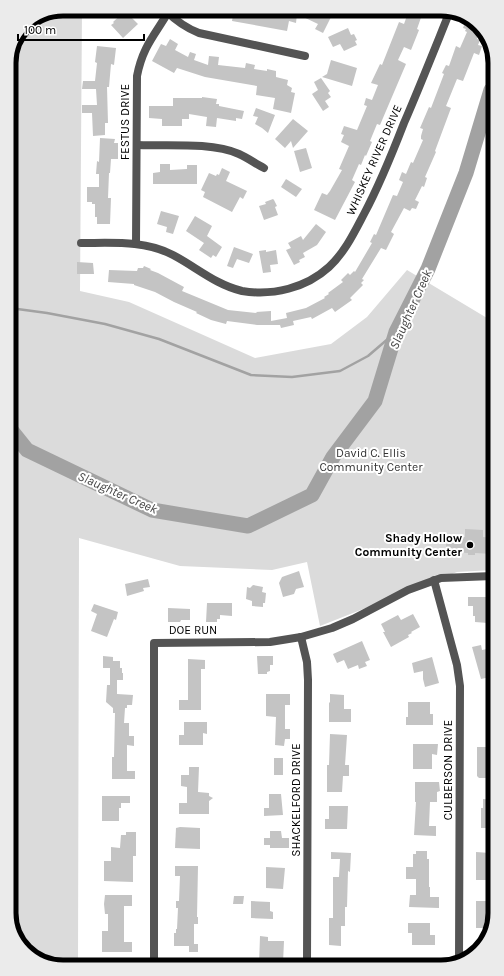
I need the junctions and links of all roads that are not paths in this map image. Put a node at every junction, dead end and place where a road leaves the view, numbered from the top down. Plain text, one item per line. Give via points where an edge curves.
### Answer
1 (164, 16) edge
2 (175, 16) edge
3 (448, 17) edge
4 (305, 56) dead end
5 (137, 145) junction
6 (264, 168) dead end
7 (81, 243) dead end
8 (136, 244) junction
9 (488, 576) edge
10 (434, 580) junction
11 (301, 637) junction
12 (459, 956) edge
13 (154, 960) edge
14 (307, 960) edge

1 - 5 street, FESTUS DRIVE via 148,43 137,76
2 - 4 street via 189,29 199,33
3 - 8 street, WHISKEY RIVER DRIVE via 379,184 344,251 329,268 307,282 283,291 245,291 231,288 209,277 172,254
5 - 6 street via 227,150
5 - 8 street, FESTUS DRIVE
7 - 8 street, WHISKEY RIVER DRIVE
9 - 10 street, DOE RUN
10 - 11 street, DOE RUN via 408,590 332,628
10 - 12 street, CULBERSON DRIVE via 457,665 460,686
11 - 13 street, DOE RUN via 270,642 154,642
11 - 14 street, SHACKELFORD DRIVE via 308,680

